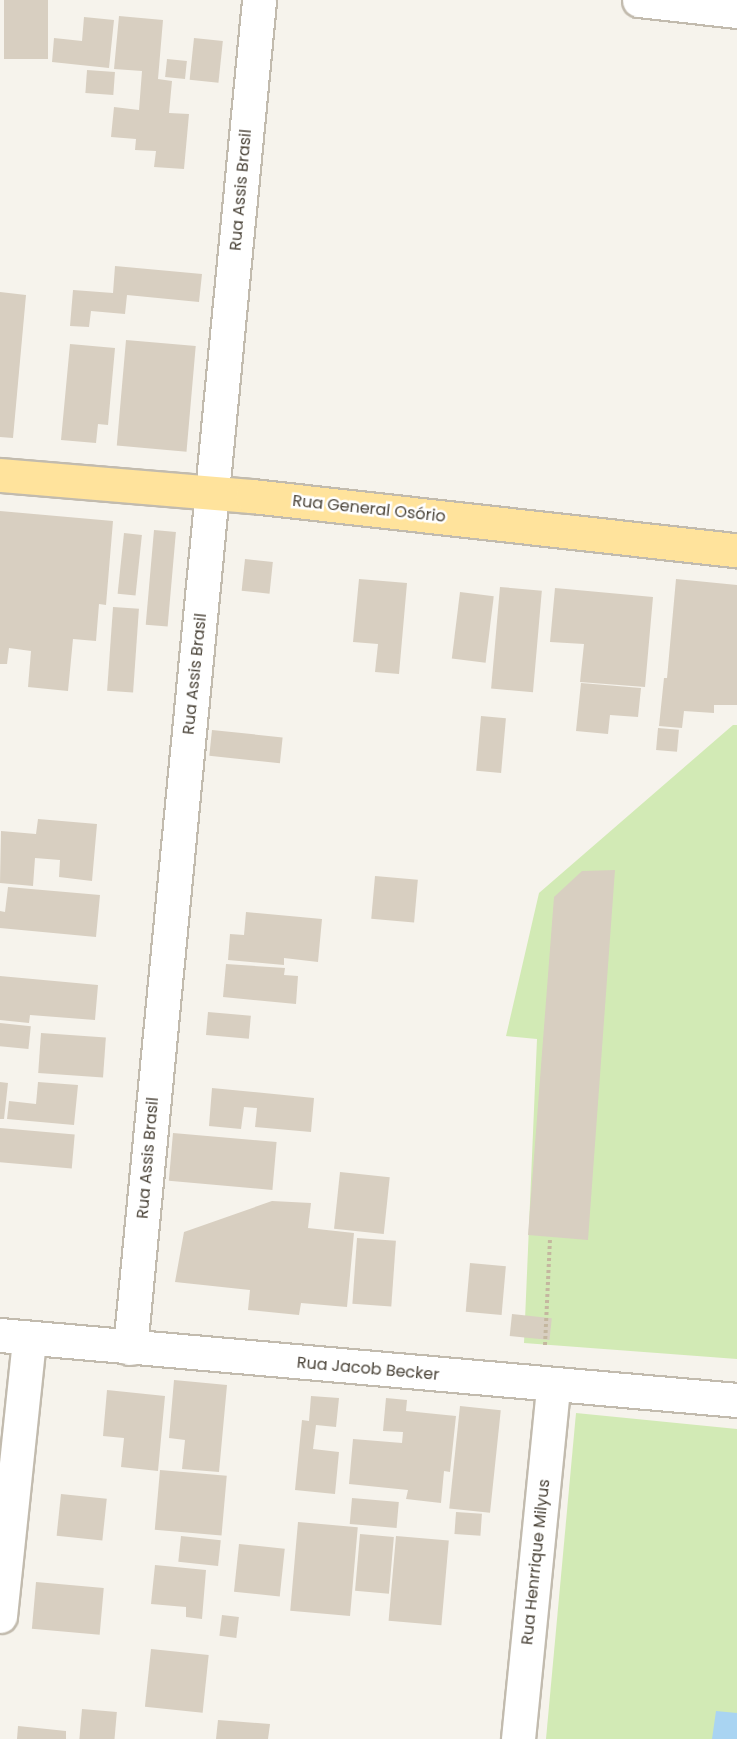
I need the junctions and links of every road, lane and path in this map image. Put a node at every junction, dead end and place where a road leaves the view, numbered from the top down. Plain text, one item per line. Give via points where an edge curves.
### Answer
1 (259, 0) edge
2 (639, 0) edge
3 (689, 3) edge
4 (737, 11) edge
5 (0, 475) edge
6 (213, 494) junction
7 (737, 550) edge
8 (550, 1237) dead end
9 (14, 1337) edge
10 (545, 1345) dead end
11 (130, 1348) junction
12 (553, 1386) junction
13 (737, 1400) edge
14 (0, 1616) edge
15 (518, 1739) edge

1 - 6 street, Rua Assis Brasil
2 - 3 street
3 - 4 street
5 - 6 main road, Rua General Osório
6 - 7 main road, Rua General Osório
6 - 11 street, Rua Assis Brasil
8 - 10 path
9 - 11 street, Rua Jacob Becker
9 - 14 street
11 - 12 street, Rua Jacob Becker
12 - 13 street, Rua Jacob Becker
12 - 15 street, Rua Henrrique Milyus

